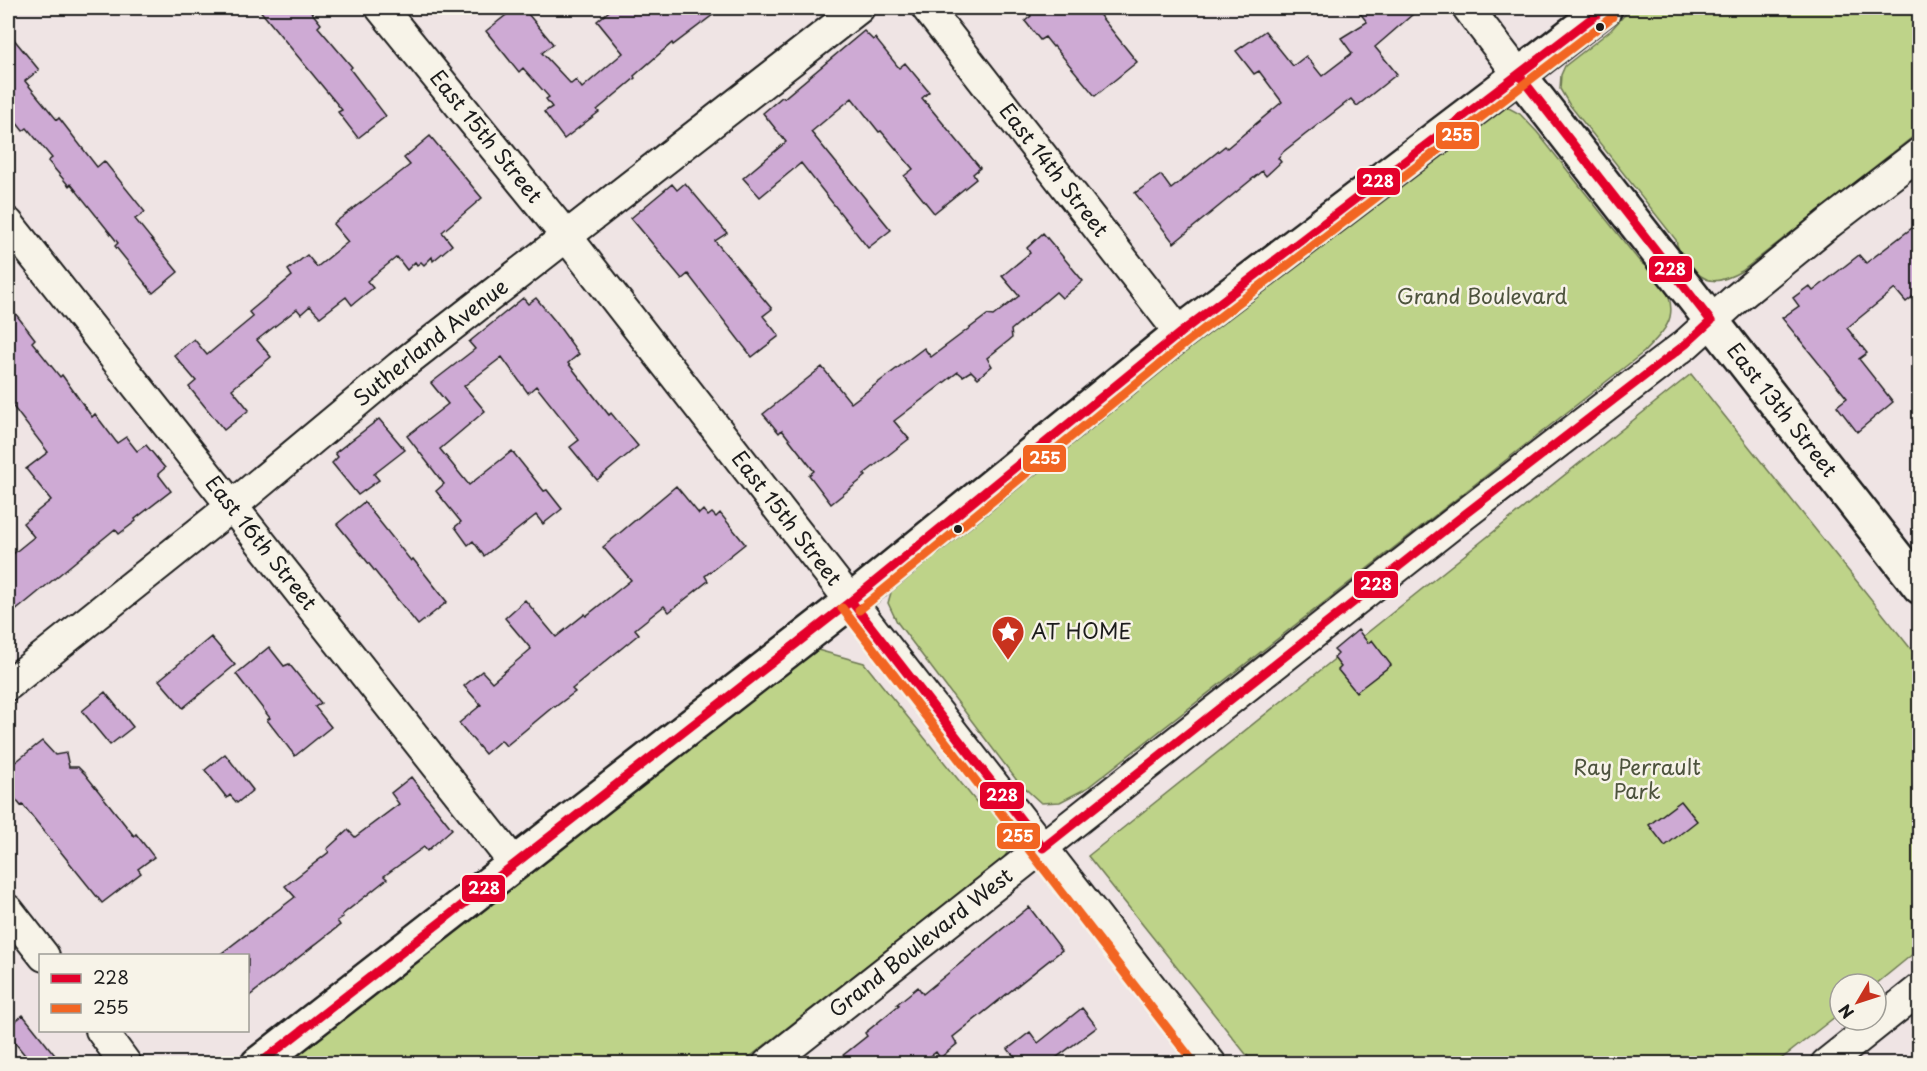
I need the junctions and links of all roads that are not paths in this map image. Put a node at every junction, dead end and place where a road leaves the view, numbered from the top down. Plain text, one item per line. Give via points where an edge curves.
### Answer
1 (381, 8) edge
2 (859, 8) edge
3 (927, 8) edge
4 (1468, 8) edge
5 (1605, 8) edge
6 (1519, 75) junction
7 (1920, 153) edge
8 (8, 223) edge
9 (567, 237) junction
10 (1711, 321) junction
11 (1180, 333) junction
12 (231, 507) junction
13 (1920, 587) edge
14 (851, 601) junction
15 (8, 685) edge
16 (1043, 849) junction
17 (514, 863) junction
18 (8, 910) edge
19 (42, 954) edge
20 (1920, 989) edge
21 (102, 1032) edge
22 (126, 1064) edge
23 (258, 1064) edge
24 (768, 1064) edge
25 (1211, 1064) edge
26 (1826, 1064) edge

1 - 9 street, East 15th Street
2 - 9 street, Sutherland Avenue
3 - 11 street, East 14th Street
4 - 6 street, East 13th Street
5 - 6 main road
6 - 10 main road, East 13th Street
6 - 11 main road
7 - 10 street, Grand Boulevard West
8 - 12 street, East 16th Street
9 - 12 street, Sutherland Avenue via 399,367
9 - 14 street, East 15th Street
10 - 13 main road, East 13th Street
10 - 16 street, Grand Boulevard West
11 - 14 main road
12 - 15 street, Sutherland Avenue
12 - 17 street, East 16th Street
14 - 16 street, East 15th Street
14 - 17 main road
16 - 24 street, Grand Boulevard West
16 - 25 street, East 15th Street
17 - 23 main road
18 - 19 street
20 - 26 street
21 - 22 street

